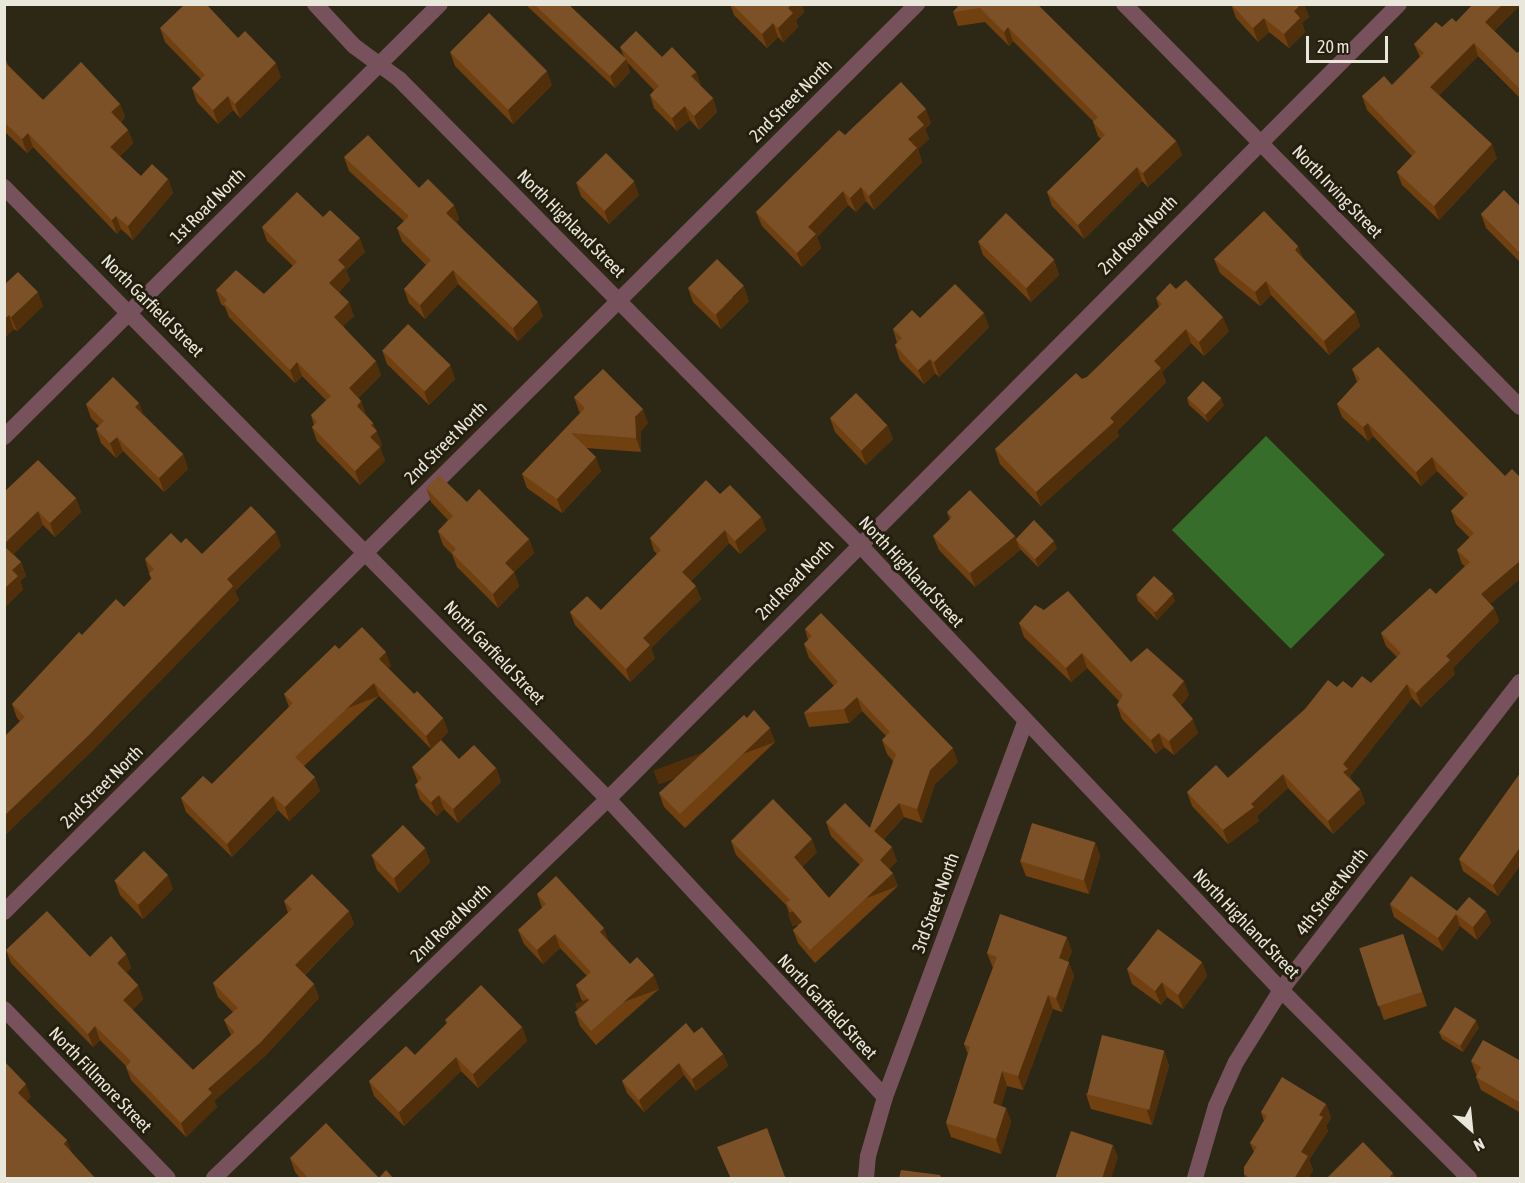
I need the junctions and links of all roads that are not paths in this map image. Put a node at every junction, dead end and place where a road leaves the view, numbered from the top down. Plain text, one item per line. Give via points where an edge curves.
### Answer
1 (315, 4) edge
2 (440, 4) edge
3 (917, 4) edge
4 (1124, 4) edge
5 (1399, 4) edge
6 (379, 64) junction
7 (1261, 142) junction
8 (4, 187) edge
9 (619, 300) junction
10 (131, 312) junction
11 (1521, 407) edge
12 (4, 436) edge
13 (858, 543) junction
14 (366, 550) junction
15 (1521, 682) edge
16 (1025, 722) junction
17 (608, 798) junction
18 (4, 912) edge
19 (1281, 990) junction
20 (4, 1009) edge
21 (885, 1098) junction
22 (168, 1179) edge
23 (214, 1179) edge
24 (866, 1179) edge
25 (1195, 1179) edge
26 (1468, 1179) edge

1 - 6 street, North Highland Street via 354,46
2 - 6 street, 1st Road North
3 - 9 street, 2nd Street North
4 - 7 street, North Irving Street
5 - 7 street, 2nd Road North
6 - 9 street, North Highland Street
6 - 10 street, 1st Road North
7 - 11 street, North Irving Street
7 - 13 street, 2nd Road North
8 - 10 street, North Garfield Street
9 - 13 street, North Highland Street
9 - 14 street, 2nd Street North
10 - 12 street, 1st Road North
10 - 14 street, North Garfield Street
13 - 16 street, North Highland Street
13 - 17 street, 2nd Road North
14 - 17 street, North Garfield Street
14 - 18 street, 2nd Street North
15 - 19 street, 4th Street North
16 - 19 street, North Highland Street
16 - 21 street, 3rd Street North
17 - 21 street, North Garfield Street
17 - 23 street, 2nd Road North
19 - 25 street, 4th Street North via 1236,1062 1216,1106
19 - 26 street, North Highland Street
20 - 22 street, North Fillmore Street
21 - 24 street via 868,1156

